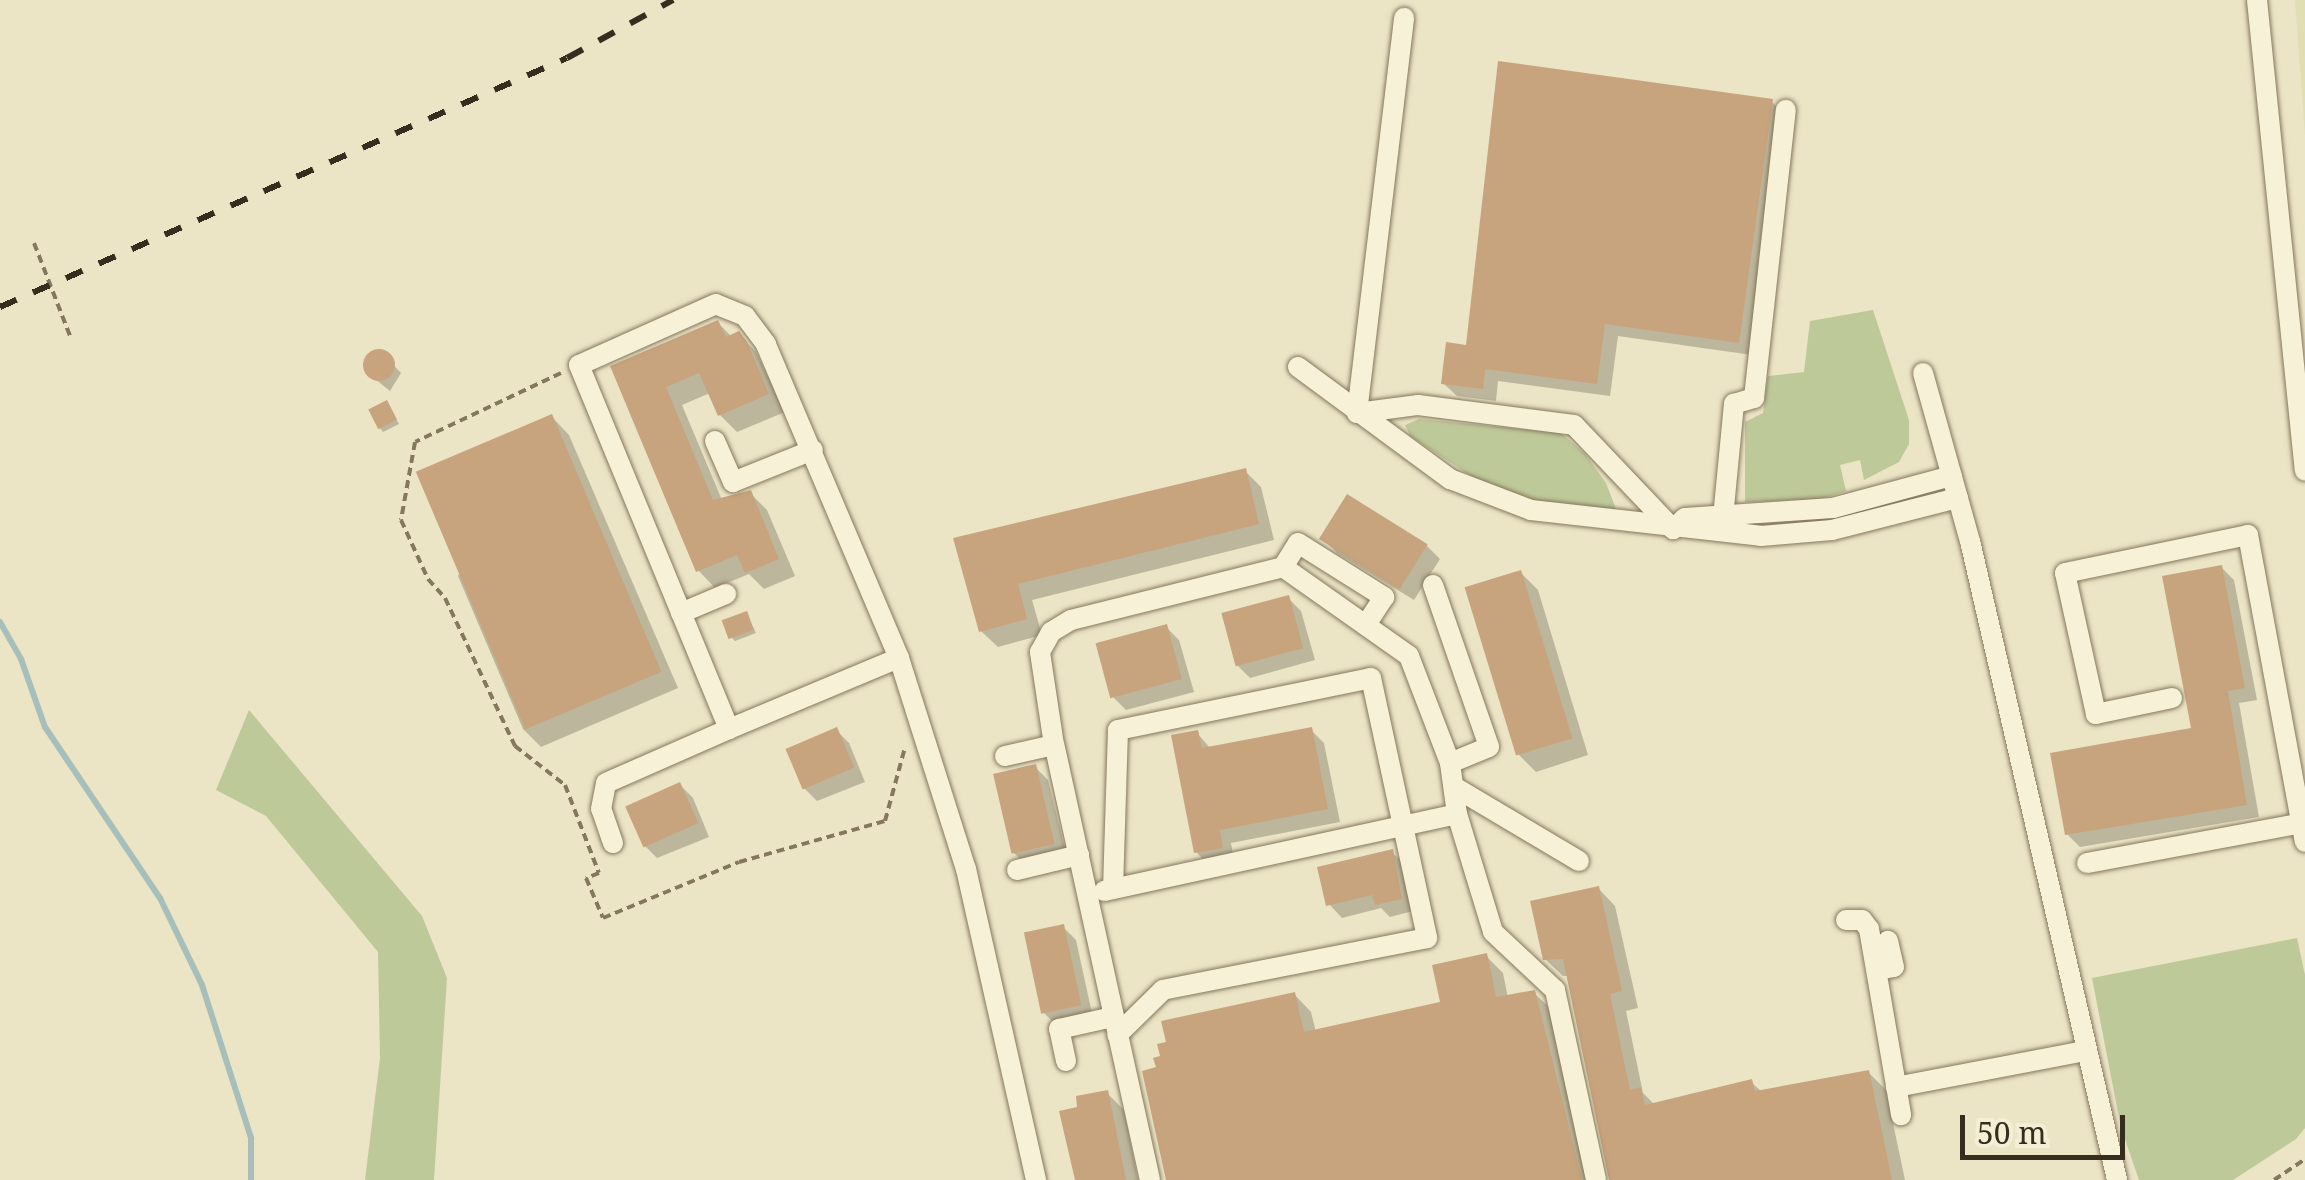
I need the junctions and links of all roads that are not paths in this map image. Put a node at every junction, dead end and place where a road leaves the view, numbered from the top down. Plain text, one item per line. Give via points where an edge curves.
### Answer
1 (2256, 0) edge
2 (1404, 18) dead end
3 (1786, 110) dead end
4 (1298, 367) dead end
5 (1923, 373) dead end
6 (1357, 413) junction
7 (715, 442) dead end
8 (813, 450) junction
9 (2305, 472) edge
10 (1952, 476) junction
11 (1958, 498) junction
12 (1723, 518) junction
13 (1672, 529) junction
14 (1283, 567) junction
15 (1433, 585) dead end
16 (726, 594) dead end
17 (681, 613) junction
18 (1366, 625) junction
19 (899, 658) junction
20 (2172, 698) dead end
21 (729, 729) junction
22 (1054, 745) junction
23 (1005, 756) dead end
24 (1450, 763) junction
25 (1456, 788) junction
26 (1457, 814) junction
27 (1404, 827) junction
28 (2303, 832) edge
29 (613, 843) dead end
30 (1079, 855) junction
31 (1579, 861) dead end
32 (2087, 863) dead end
33 (1017, 870) dead end
34 (1112, 889) junction
35 (1088, 895) junction
36 (1846, 920) dead end
37 (1888, 941) dead end
38 (1868, 971) junction
39 (1115, 1026) junction
40 (2084, 1051) junction
41 (1066, 1061) dead end
42 (1896, 1088) junction
43 (1901, 1115) dead end
44 (1036, 1180) edge
45 (1150, 1180) edge
46 (1596, 1180) edge
47 (2117, 1180) edge

1 - 9 street
2 - 6 street
3 - 12 street via 1754,398 1734,404
4 - 6 street
5 - 10 street
6 - 13 street via 1450,479 1530,510
6 - 13 street via 1418,405 1574,425
7 - 8 street via 733,482
8 - 17 street via 766,344 745,316 716,304 579,365
8 - 19 street
10 - 11 street
10 - 12 street via 1833,508
11 - 13 street via 1832,530 1761,536
11 - 40 street
12 - 13 street via 1685,518
14 - 18 street
14 - 18 street via 1298,543 1384,597
14 - 22 street via 1071,620 1050,632 1040,652
15 - 24 street via 1489,748
16 - 17 street
17 - 21 street
18 - 24 street via 1409,656
19 - 21 street
19 - 44 street via 966,869
20 - 28 street via 2096,714 2065,573 2248,535
21 - 29 street via 606,783 601,810
22 - 23 street
22 - 30 street
24 - 25 street
25 - 26 street
25 - 31 street
26 - 27 street
26 - 46 street via 1492,932 1556,990
27 - 34 street
27 - 34 street via 1371,678 1118,730
27 - 39 street via 1427,938 1163,990
28 - 32 street
30 - 33 street
30 - 35 street
34 - 35 street
35 - 39 street
36 - 38 street via 1862,920 1869,928
37 - 38 street via 1894,967
38 - 42 street
39 - 41 street via 1060,1029
39 - 45 street
40 - 42 street
40 - 47 street
42 - 43 street

